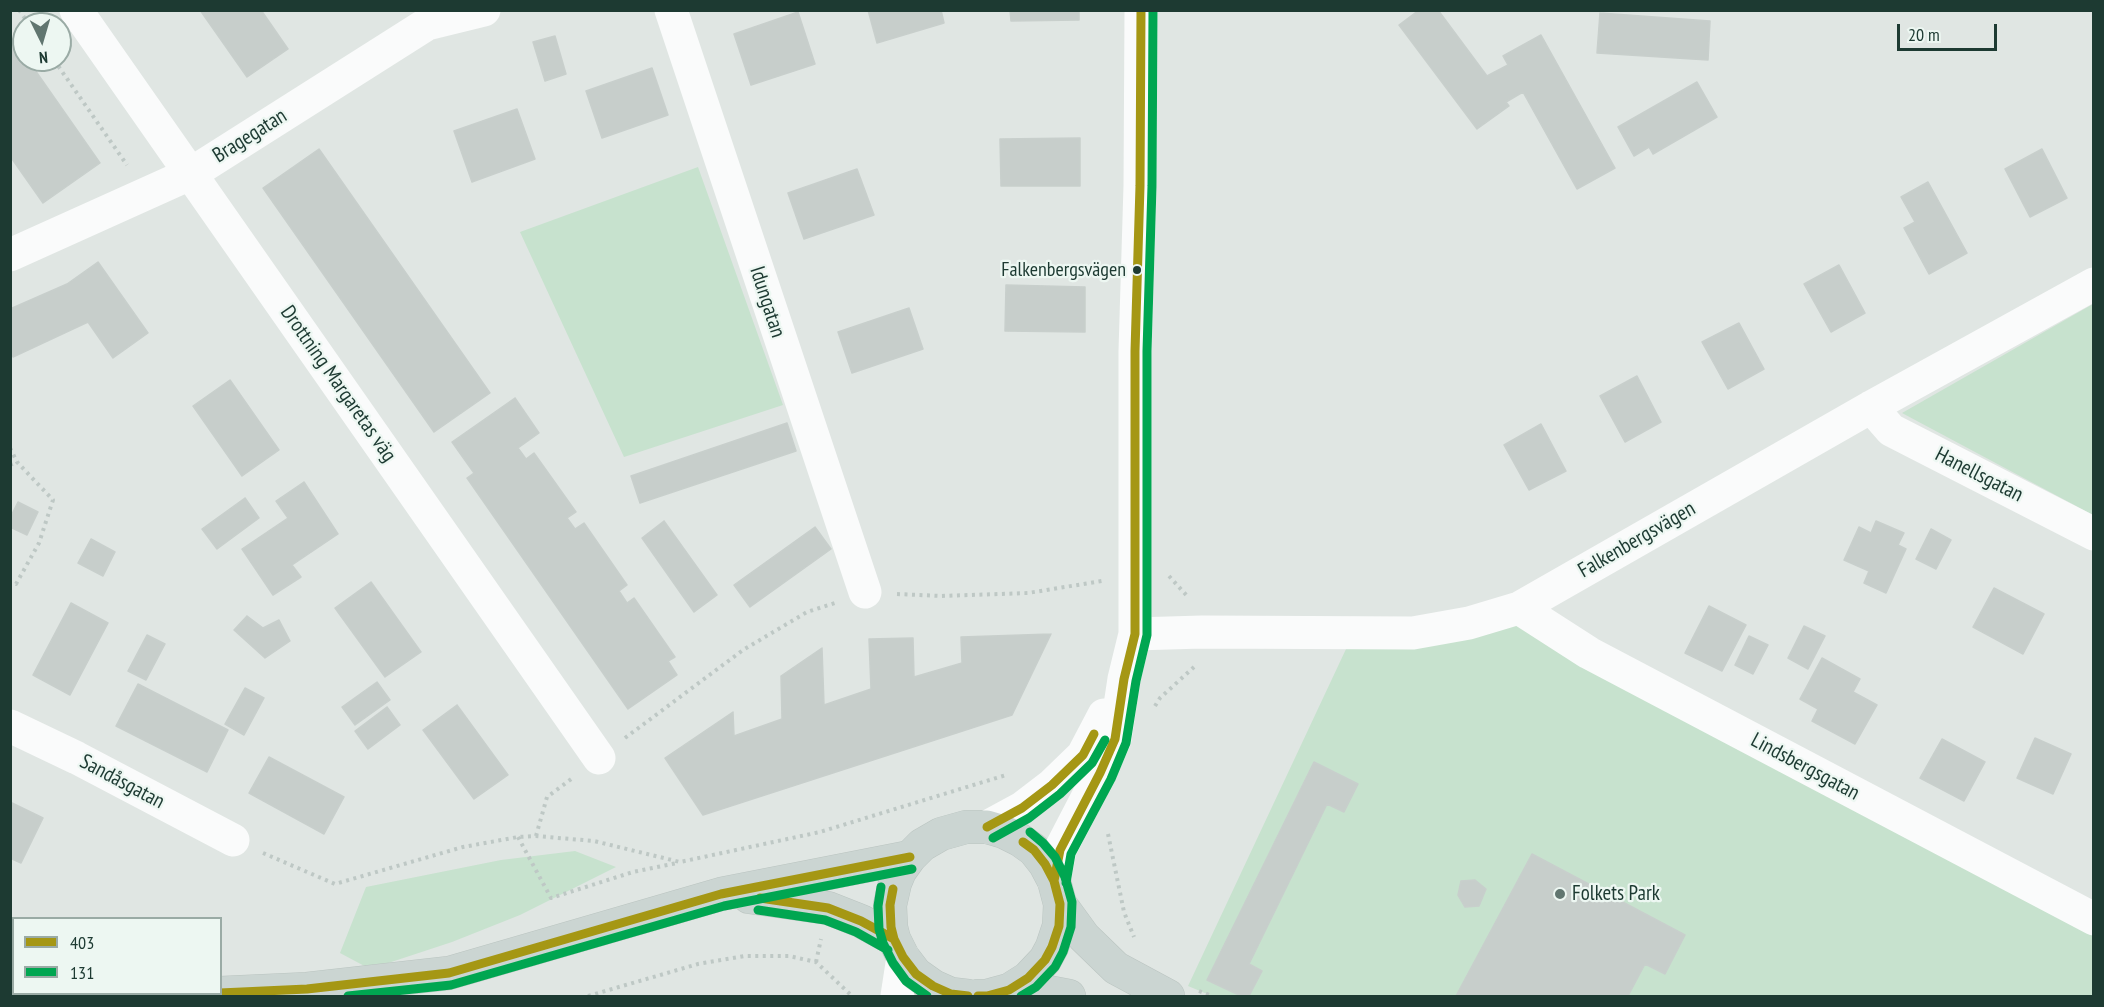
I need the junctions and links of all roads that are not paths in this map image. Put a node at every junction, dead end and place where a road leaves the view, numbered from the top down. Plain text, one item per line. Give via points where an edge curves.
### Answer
1 (76, 10) edge
2 (484, 10) edge
3 (671, 10) edge
4 (1141, 10) edge
5 (192, 173) junction
6 (10, 255) edge
7 (2094, 284) edge
8 (1871, 407) junction
9 (2094, 534) edge
10 (865, 592) road end
11 (1519, 608) junction
12 (1135, 634) junction
13 (1124, 679) junction
14 (10, 726) edge
15 (599, 758) road end
16 (987, 827) junction
17 (233, 840) dead end
18 (910, 857) junction
19 (1057, 892) junction
20 (721, 894) junction
21 (2094, 920) edge
22 (898, 948) junction
23 (222, 993) edge
24 (993, 993) edge
25 (134, 995) edge
26 (162, 995) edge
27 (897, 996) edge
28 (968, 996) edge
29 (1069, 996) edge
30 (1168, 996) edge

1 - 5 street, Drottning Margaretas väg
2 - 5 street, Bragegatan via 427,24
3 - 10 street, Idungatan
4 - 12 street
5 - 6 street, Bragegatan
5 - 15 street, Drottning Margaretas väg
7 - 8 street, Falkenbergsvägen
8 - 9 street, Hanellsgatan via 1891,430
8 - 11 street, Falkenbergsvägen
11 - 12 street, Falkenbergsvägen via 1413,633
11 - 21 street, Lindsbergsgatan via 1589,653
12 - 13 street
13 - 16 street via 1083,755 1022,808
13 - 19 street via 1115,739 1060,850
14 - 17 street, Sandåsgatan
16 - 18 main road via 966,827 941,834
16 - 19 main road via 1027,845 1045,864
18 - 20 main road
18 - 22 main road via 897,877 890,905
19 - 24 main road via 1059,926 1045,960 1028,978
19 - 30 main road via 1084,937 1116,968
20 - 22 main road via 828,908 861,921
20 - 23 main road via 449,973 307,989
22 - 27 street
22 - 28 main road via 916,974 933,986
24 - 29 main road via 1048,992
25 - 26 main road

